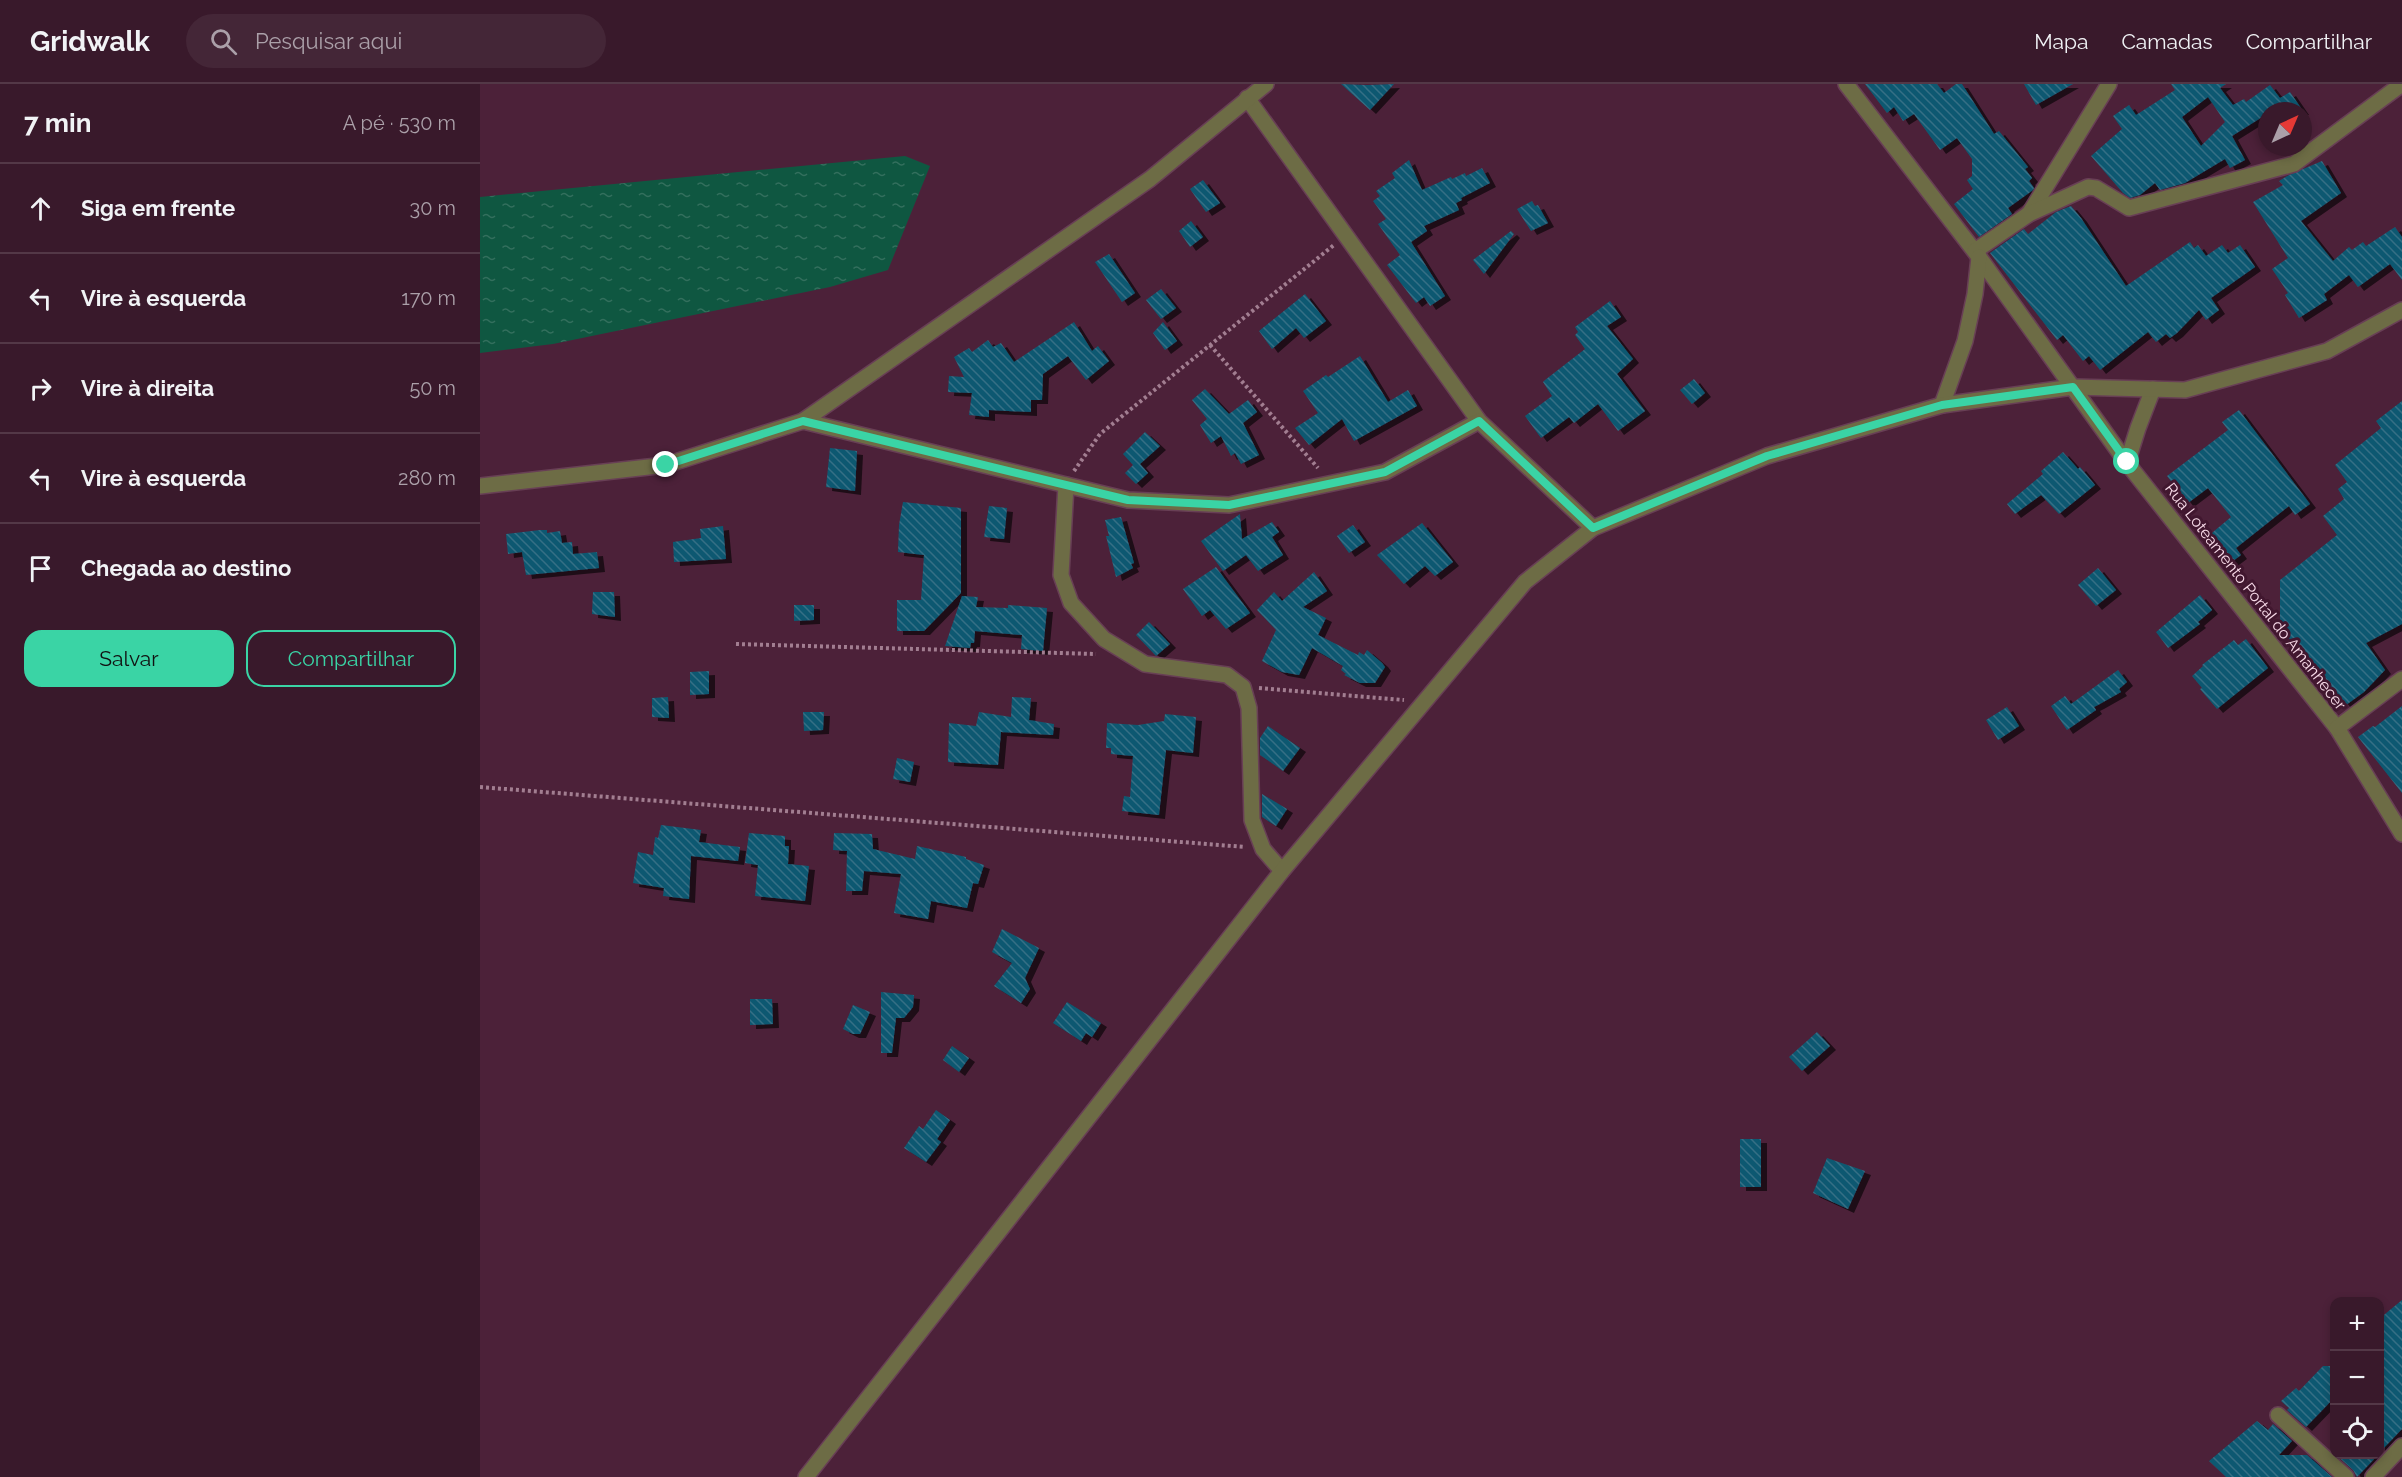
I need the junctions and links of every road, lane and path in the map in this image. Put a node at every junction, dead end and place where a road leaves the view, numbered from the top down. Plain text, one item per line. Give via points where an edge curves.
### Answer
1 (1266, 84) edge
2 (1846, 84) edge
3 (2109, 84) edge
4 (2402, 84) edge
5 (1247, 98) junction
6 (2029, 214) junction
7 (1346, 235) junction
8 (1977, 254) junction
9 (2402, 310) edge
10 (1210, 345) junction
11 (2073, 387) junction
12 (2153, 389) junction
13 (1942, 405) junction
14 (803, 421) junction
15 (1479, 421) junction
16 (2127, 462) junction
17 (1331, 483) junction
18 (1066, 485) junction
19 (480, 486) edge
20 (1593, 528) junction
21 (736, 644) dead end
22 (1130, 655) junction
23 (2402, 679) edge
24 (1243, 687) junction
25 (1424, 701) junction
26 (2337, 728) junction
27 (480, 787) edge
28 (2402, 834) edge
29 (1263, 849) junction
30 (1282, 871) junction
31 (2278, 1415) dead end
32 (2402, 1446) edge
33 (806, 1477) edge
34 (2346, 1477) edge
35 (2373, 1477) edge

1 - 5 street
2 - 8 street, Rua Loteamento Portal do Amanhecer
3 - 6 street
4 - 6 street via 2294,164 2129,208 2088,187
5 - 7 street
5 - 14 street via 1150,179
6 - 8 street
7 - 10 path
7 - 15 street
8 - 11 street, Rua Loteamento Portal do Amanhecer
8 - 13 street via 1975,294 1965,341
9 - 12 street via 2327,351 2185,390
10 - 17 path
10 - 18 path via 1100,434
11 - 12 street
11 - 13 street
11 - 16 street, Rua Loteamento Portal do Amanhecer
12 - 16 street
13 - 20 street via 1767,456
14 - 18 street
14 - 19 street via 666,465
15 - 17 street via 1385,472
15 - 20 street
16 - 26 street, Rua Loteamento Portal do Amanhecer
17 - 18 street via 1229,505 1128,500
18 - 22 street via 1061,575 1071,603 1104,639
20 - 25 street via 1525,582
21 - 22 path
22 - 24 street via 1145,664 1227,675
23 - 26 street
24 - 25 path
24 - 29 street via 1249,708 1252,820
25 - 30 street
26 - 28 street, Rua Loteamento Portal do Amanhecer
27 - 29 path
29 - 30 street
30 - 33 street
31 - 34 street
32 - 35 street

